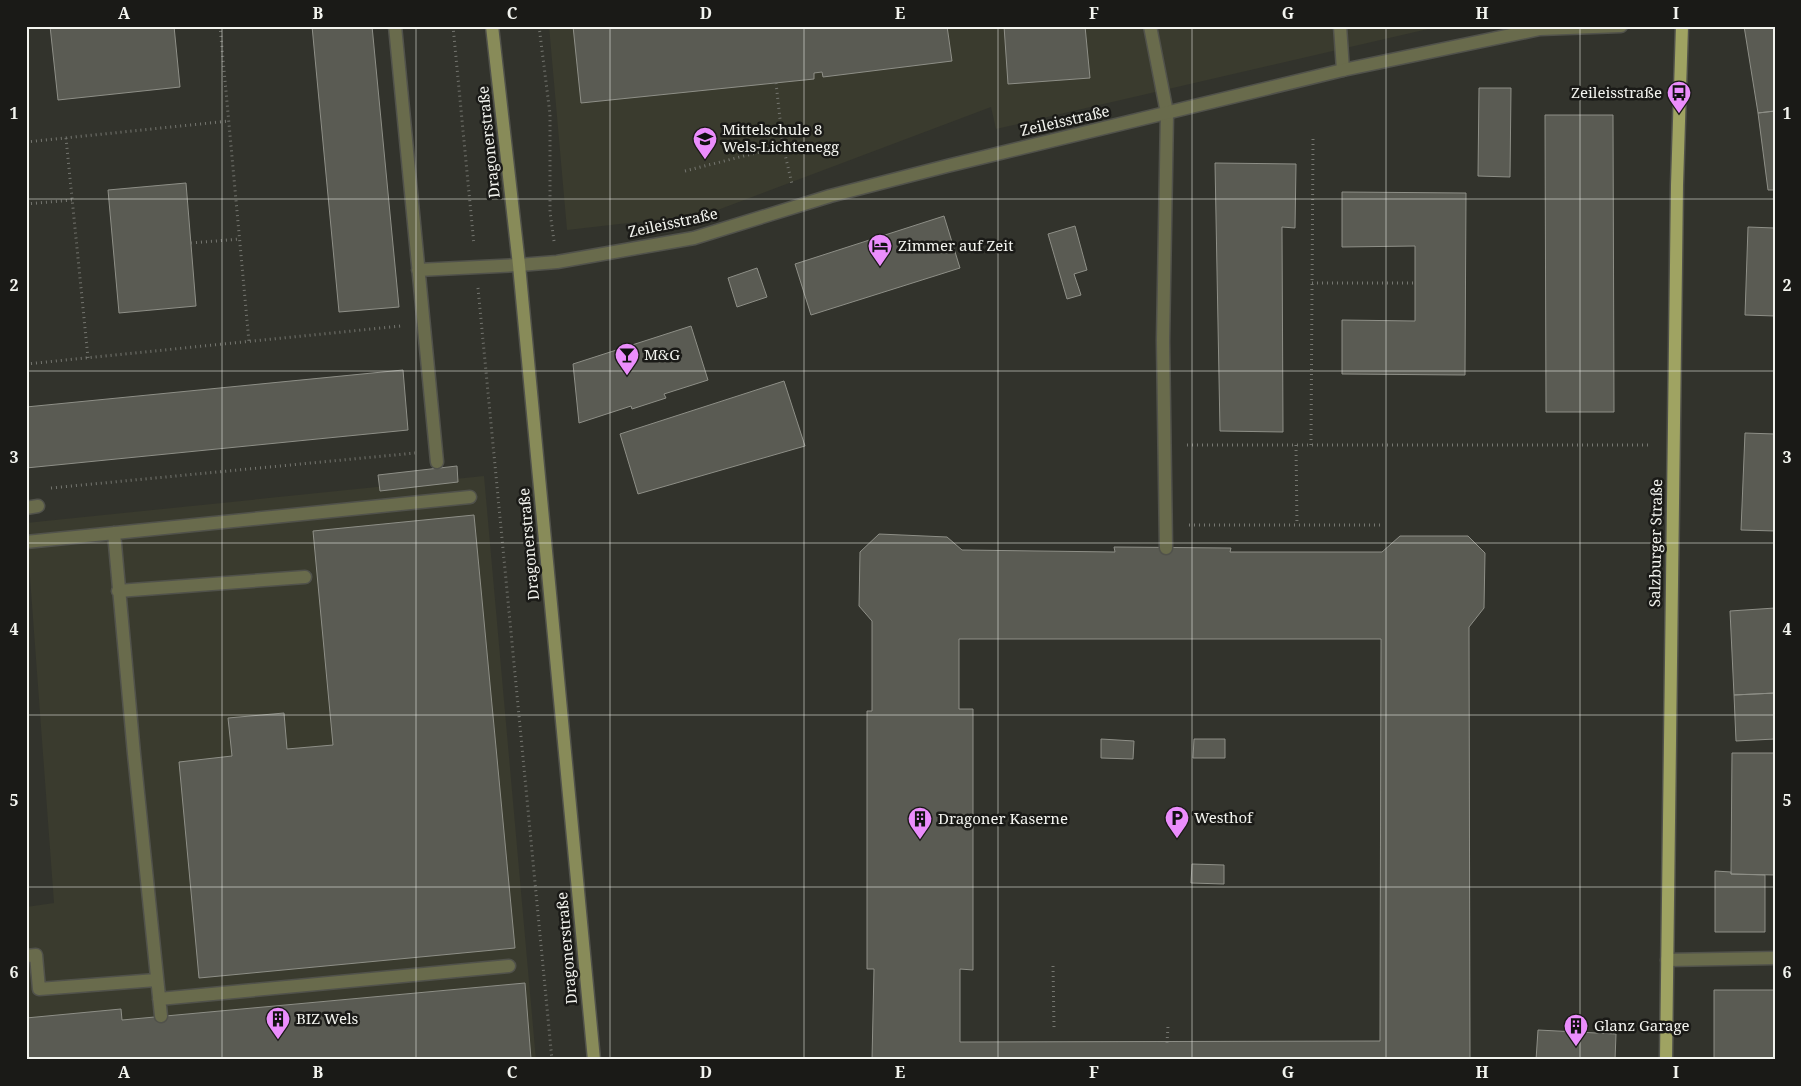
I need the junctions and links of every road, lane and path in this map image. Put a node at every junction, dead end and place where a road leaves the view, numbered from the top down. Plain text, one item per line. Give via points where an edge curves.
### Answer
1 (220, 26) edge
2 (395, 26) edge
3 (453, 26) edge
4 (492, 26) edge
5 (540, 26) edge
6 (1150, 26) edge
7 (1340, 26) edge
8 (1621, 26) edge
9 (1682, 26) edge
10 (1343, 70) junction
11 (776, 83) dead end
12 (1167, 113) junction
13 (229, 121) junction
14 (66, 138) junction
15 (1313, 139) dead end
16 (26, 142) edge
17 (783, 146) junction
18 (686, 171) dead end
19 (72, 200) junction
20 (26, 204) edge
21 (798, 206) junction
22 (240, 239) junction
23 (191, 243) dead end
24 (557, 262) junction
25 (519, 265) junction
26 (476, 268) junction
27 (418, 270) junction
28 (1312, 283) junction
29 (1415, 283) dead end
30 (423, 324) junction
31 (249, 342) junction
32 (88, 358) junction
33 (26, 364) edge
34 (1164, 445) junction
35 (1296, 445) junction
36 (1311, 445) junction
37 (1674, 445) junction
38 (436, 457) joint
39 (46, 489) dead end
40 (470, 497) dead end
41 (1166, 525) junction
42 (1297, 525) junction
43 (1384, 525) dead end
44 (114, 533) junction
45 (26, 542) edge
46 (1166, 548) dead end
47 (305, 576) dead end
48 (118, 590) junction
49 (26, 956) edge
50 (1775, 958) edge
51 (1667, 960) junction
52 (509, 966) dead end
53 (1053, 966) dead end
54 (156, 980) junction
55 (159, 1000) junction
56 (161, 1016) dead end
57 (1054, 1026) dead end
58 (1168, 1026) dead end
59 (1168, 1043) dead end
60 (552, 1060) edge
61 (594, 1060) edge
62 (1666, 1060) edge

1 - 13 path
2 - 27 street
3 - 26 path
4 - 25 main road, Dragonerstraße
5 - 24 path via 550,114 550,212
6 - 12 street
7 - 10 street
8 - 10 street, Zeileisstraße via 1540,29
9 - 37 main road, Salzburger Straße
10 - 12 street, Zeileisstraße
11 - 17 path
12 - 21 street, Zeileisstraße
12 - 34 street
13 - 14 path
13 - 22 path
14 - 16 path
14 - 19 path
15 - 28 path
17 - 18 path
17 - 21 path
19 - 20 path
19 - 32 path
21 - 24 street, Zeileisstraße via 694,238
22 - 23 path
22 - 31 path
24 - 25 street, Zeileisstraße
25 - 26 street, Zeileisstraße
25 - 61 main road, Dragonerstraße
26 - 27 street, Zeileisstraße
26 - 60 path
27 - 30 street
28 - 29 path
28 - 36 path
30 - 31 path
30 - 38 street
31 - 32 path
32 - 33 path
34 - 35 path
34 - 41 street
35 - 36 path
35 - 42 path
36 - 37 path
37 - 51 main road, Salzburger Straße
38 - 39 path
40 - 44 street
41 - 42 path
41 - 46 street
42 - 43 path
44 - 45 street
44 - 48 street
47 - 48 street
48 - 54 street
49 - 54 street via 36,955 39,989
50 - 51 street
51 - 62 main road, Salzburger Straße
52 - 55 street
53 - 57 path
54 - 55 street
55 - 56 street
58 - 59 path

